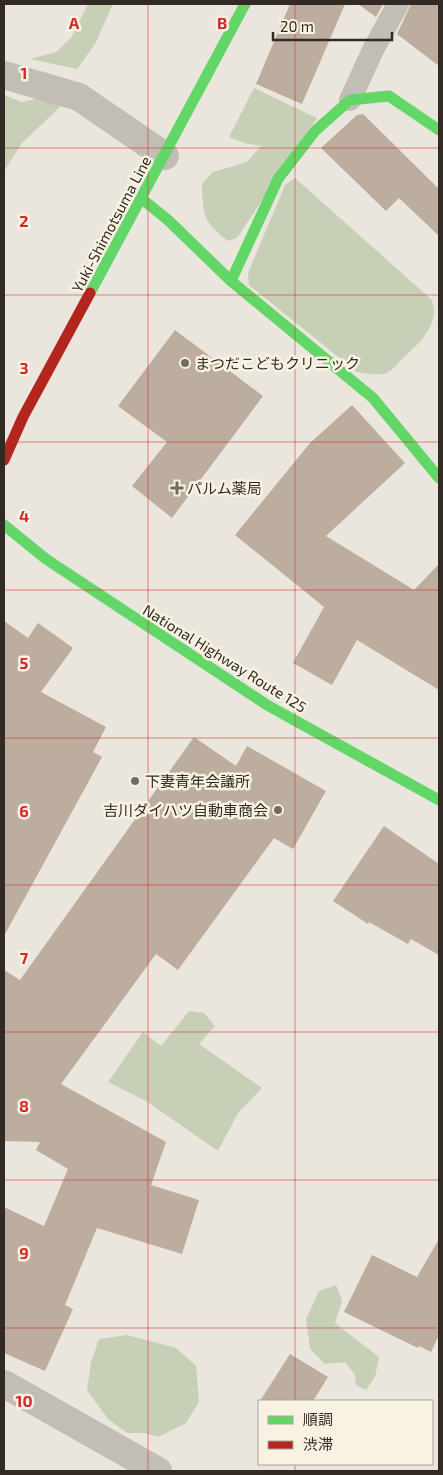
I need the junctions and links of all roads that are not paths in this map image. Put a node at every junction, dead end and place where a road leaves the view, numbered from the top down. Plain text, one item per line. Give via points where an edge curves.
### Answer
1 (245, 4) edge
2 (398, 4) edge
3 (4, 75) edge
4 (350, 100) junction
5 (439, 130) edge
6 (165, 156) junction
7 (142, 198) junction
8 (231, 281) junction
9 (4, 460) edge
10 (439, 478) edge
11 (4, 525) edge
12 (439, 800) edge
13 (4, 1384) edge
14 (158, 1471) edge

1 - 6 main road, Yuki-Shimotsuma Line
2 - 4 lane
3 - 6 street via 79,97
4 - 5 main road via 390,96
4 - 8 main road via 315,131 278,180
6 - 7 main road, Yuki-Shimotsuma Line
7 - 8 main road
7 - 9 main road, Yuki-Shimotsuma Line via 23,416
8 - 10 main road via 373,398
11 - 12 main road, National Highway Route 125 via 46,560 267,705
13 - 14 street

